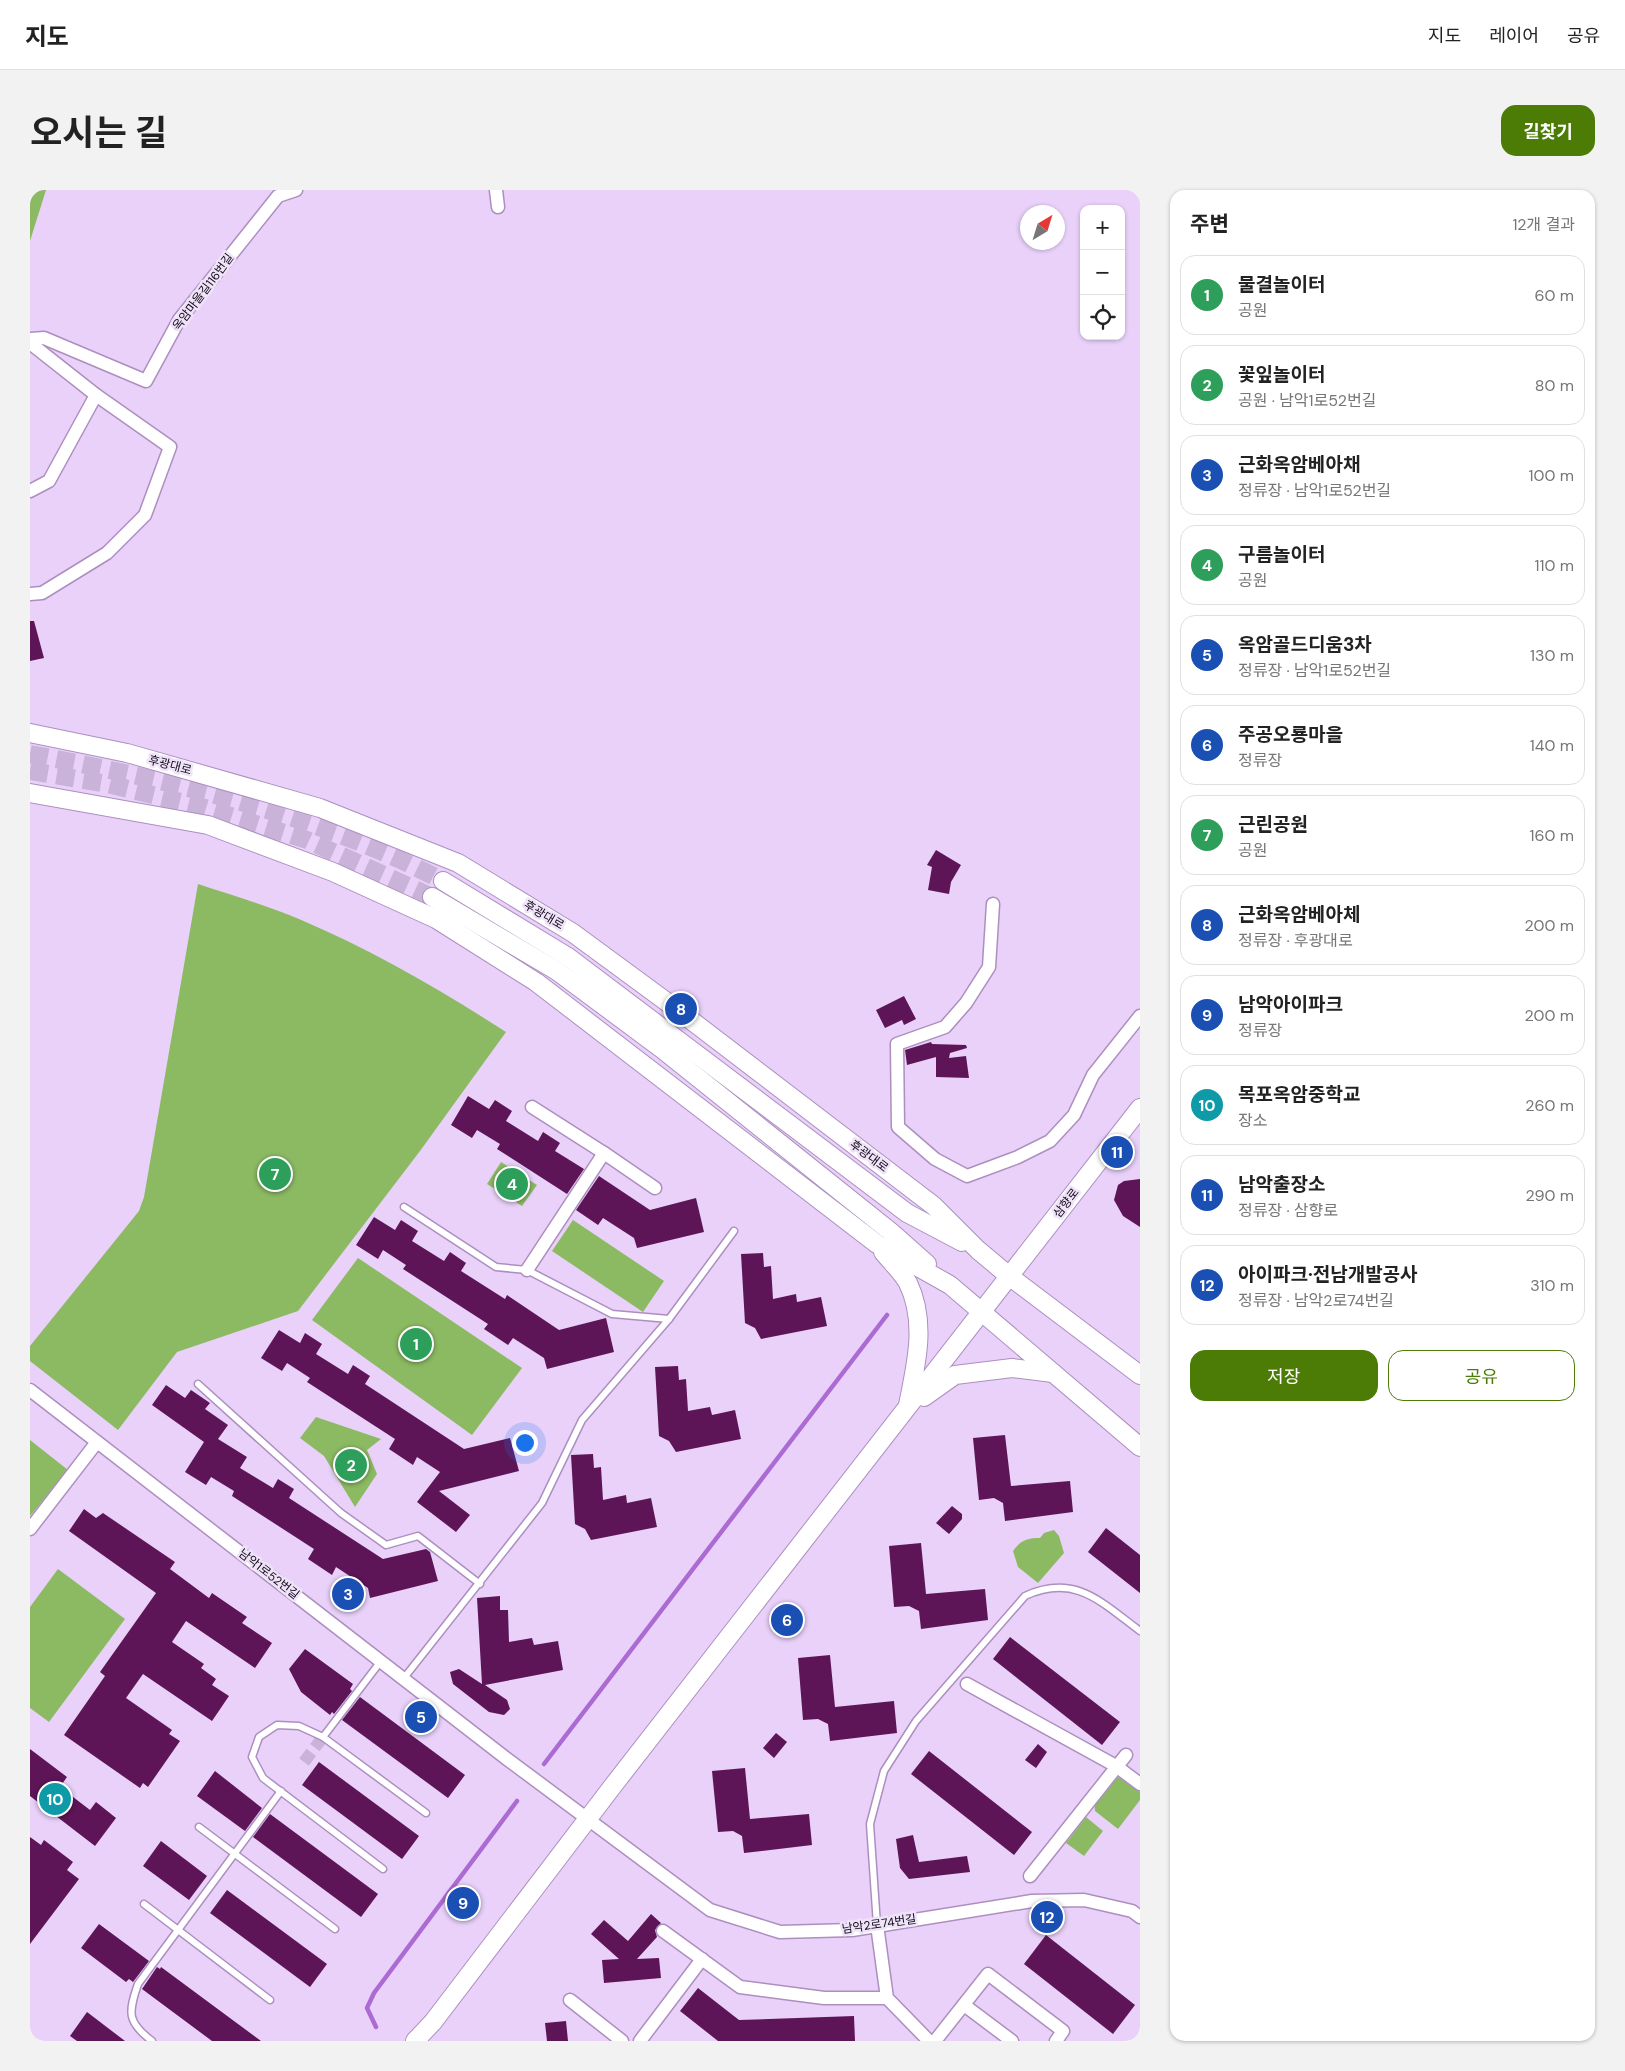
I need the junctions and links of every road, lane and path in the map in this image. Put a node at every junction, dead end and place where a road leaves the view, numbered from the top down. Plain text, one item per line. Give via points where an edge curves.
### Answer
1 (296, 190) edge
2 (496, 190) edge
3 (498, 207) dead end
4 (30, 339) edge
5 (30, 343) edge
6 (96, 395) junction
7 (30, 491) edge
8 (30, 594) edge
9 (30, 733) edge
10 (30, 793) edge
11 (443, 881) tunnel mouth
12 (432, 897) tunnel mouth
13 (993, 904) dead end
14 (1140, 1016) edge
15 (532, 1107) dead end
16 (1140, 1108) edge
17 (604, 1153) junction
18 (655, 1188) dead end
19 (404, 1207) dead end
20 (734, 1231) dead end
21 (877, 1244) junction
22 (978, 1250) junction
23 (527, 1270) junction
24 (1009, 1276) junction
25 (950, 1285) junction
26 (983, 1313) junction
27 (669, 1319) junction
28 (1053, 1373) junction
29 (1140, 1374) edge
30 (198, 1384) dead end
31 (30, 1390) edge
32 (908, 1409) junction
33 (97, 1442) junction
34 (1140, 1447) edge
35 (30, 1528) edge
36 (480, 1584) junction
37 (1140, 1631) edge
38 (381, 1661) junction
39 (404, 1678) junction
40 (967, 1684) dead end
41 (323, 1737) junction
42 (1126, 1755) dead end
43 (1116, 1766) junction
44 (1140, 1784) edge
45 (281, 1791) junction
46 (426, 1814) dead end
47 (588, 1818) junction
48 (200, 1828) dead end
49 (235, 1853) junction
50 (383, 1869) dead end
51 (1030, 1876) dead end
52 (144, 1904) dead end
53 (1140, 1917) edge
54 (877, 1925) junction
55 (335, 1929) dead end
56 (178, 1930) junction
57 (663, 1931) dead end
58 (702, 1959) junction
59 (888, 1998) junction
60 (270, 2000) dead end
61 (570, 2000) dead end
62 (964, 2005) junction
63 (152, 2041) edge
64 (415, 2041) edge
65 (622, 2041) edge
66 (640, 2041) edge
67 (929, 2041) edge
68 (935, 2041) edge
69 (1012, 2041) edge
70 (1056, 2041) edge

1 - 4 street, 옥암마을길116번길 via 278,196 179,320 146,381 44,338
2 - 3 street
5 - 6 street
6 - 7 street via 49,481
6 - 8 street via 170,447 145,515 107,553 42,592
9 - 22 street, 후광대로 via 127,753 320,808 458,863 573,933 675,1008 934,1206
10 - 21 street via 208,825 333,872 436,919 536,982
11 - 22 street, 후광대로 via 568,957 907,1213
12 - 25 street via 557,971 662,1049 891,1232
13 - 14 street via 988,967 966,1003 945,1027 897,1044 898,1127 935,1159 967,1176 1050,1141 1074,1115 1093,1075
15 - 17 street
16 - 24 street, 삼향로
17 - 18 street
17 - 23 street
19 - 23 lane via 496,1267
20 - 27 lane
21 - 25 street
21 - 32 street via 907,1282 918,1316 919,1350
22 - 24 street, 후광대로
23 - 27 lane via 612,1314
24 - 26 street, 삼향로
24 - 29 street, 후광대로
25 - 26 street
26 - 28 street
26 - 32 street, 삼향로
27 - 36 lane via 582,1420 542,1502
28 - 32 street via 1012,1368 955,1375
28 - 34 street
30 - 36 lane via 341,1513 378,1540 386,1545 418,1536
31 - 33 street, 남악1로52번길
32 - 47 street, 삼향로
33 - 35 street
33 - 38 street, 남악1로52번길
36 - 39 lane
37 - 54 lane via 1088,1592 1057,1586 1025,1596 916,1722 884,1771 870,1824
38 - 39 street, 남악1로52번길
38 - 41 lane
39 - 47 street, 남악1로52번길
40 - 43 street
41 - 45 lane via 299,1726 277,1725 259,1737 252,1757 263,1778
41 - 46 lane
42 - 43 street
43 - 44 street
43 - 51 street
45 - 49 lane
45 - 50 lane
47 - 54 street, 남악2로74번길 via 710,1910 780,1932 852,1930
47 - 64 street, 삼향로 via 433,2022
48 - 49 lane
49 - 55 lane
49 - 56 lane
52 - 56 lane
53 - 54 street, 남악2로74번길 via 1132,1911 1084,1900 1032,1901
54 - 59 street
56 - 60 lane
56 - 63 lane via 138,1984 130,2009 138,2030
57 - 58 street
58 - 59 street via 740,1987 824,1998
58 - 66 street
59 - 67 street
61 - 65 street
62 - 68 street
62 - 69 street
62 - 70 street via 988,1974 1063,2031

